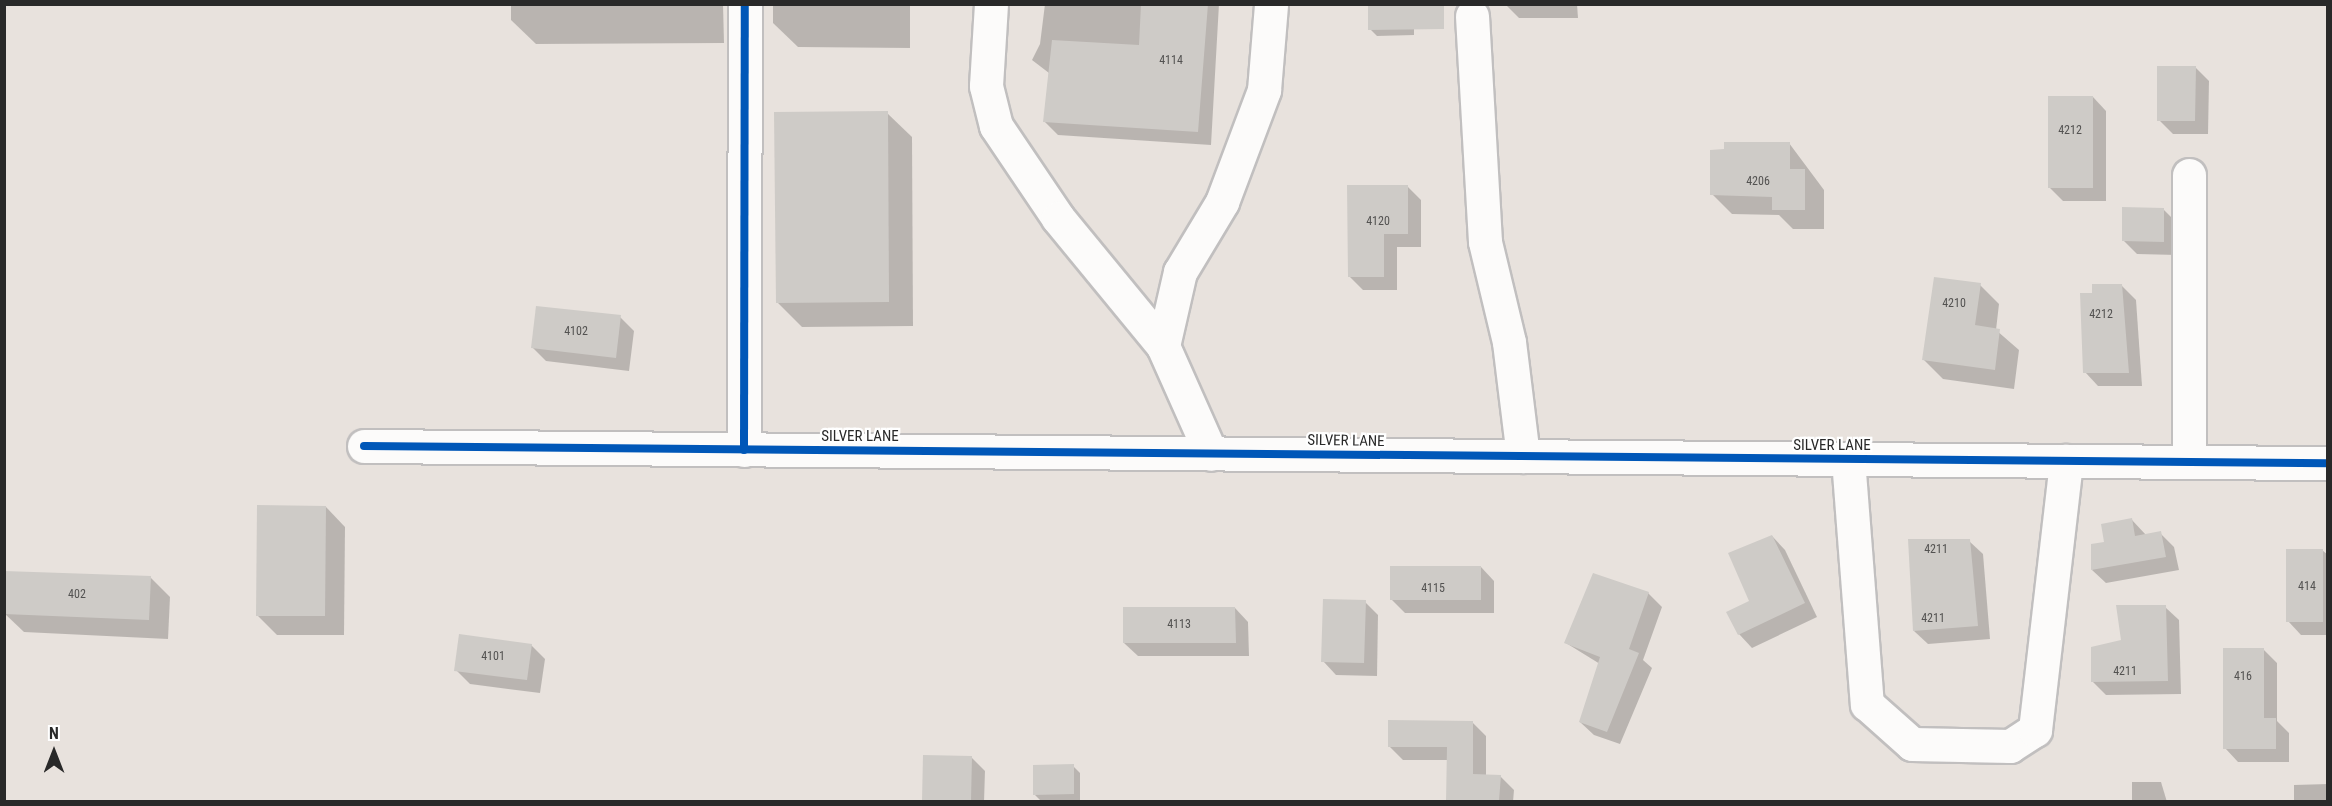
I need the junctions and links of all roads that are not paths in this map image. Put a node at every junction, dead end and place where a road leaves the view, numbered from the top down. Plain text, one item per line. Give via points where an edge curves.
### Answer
1 (745, 4) edge
2 (991, 4) edge
3 (1271, 4) edge
4 (1472, 16) dead end
5 (2189, 175) dead end
6 (1163, 346) junction
7 (364, 446) dead end
8 (744, 450) junction
9 (1211, 454) junction
10 (1523, 456) junction
11 (1848, 459) junction
12 (2066, 461) junction
13 (2189, 462) junction
14 (2328, 463) edge

1 - 8 street
2 - 6 street via 986,86 996,126 1058,218
3 - 6 street via 1263,90 1222,202 1180,272
4 - 10 street via 1485,242 1509,342
5 - 13 street
6 - 9 street
7 - 8 street, SILVER LANE
8 - 9 street, SILVER LANE
9 - 10 street, SILVER LANE
10 - 11 street, SILVER LANE
11 - 12 street, SILVER LANE
11 - 12 street via 1867,704 1912,744 2010,746 2035,730
12 - 13 street, SILVER LANE
13 - 14 street, SILVER LANE

